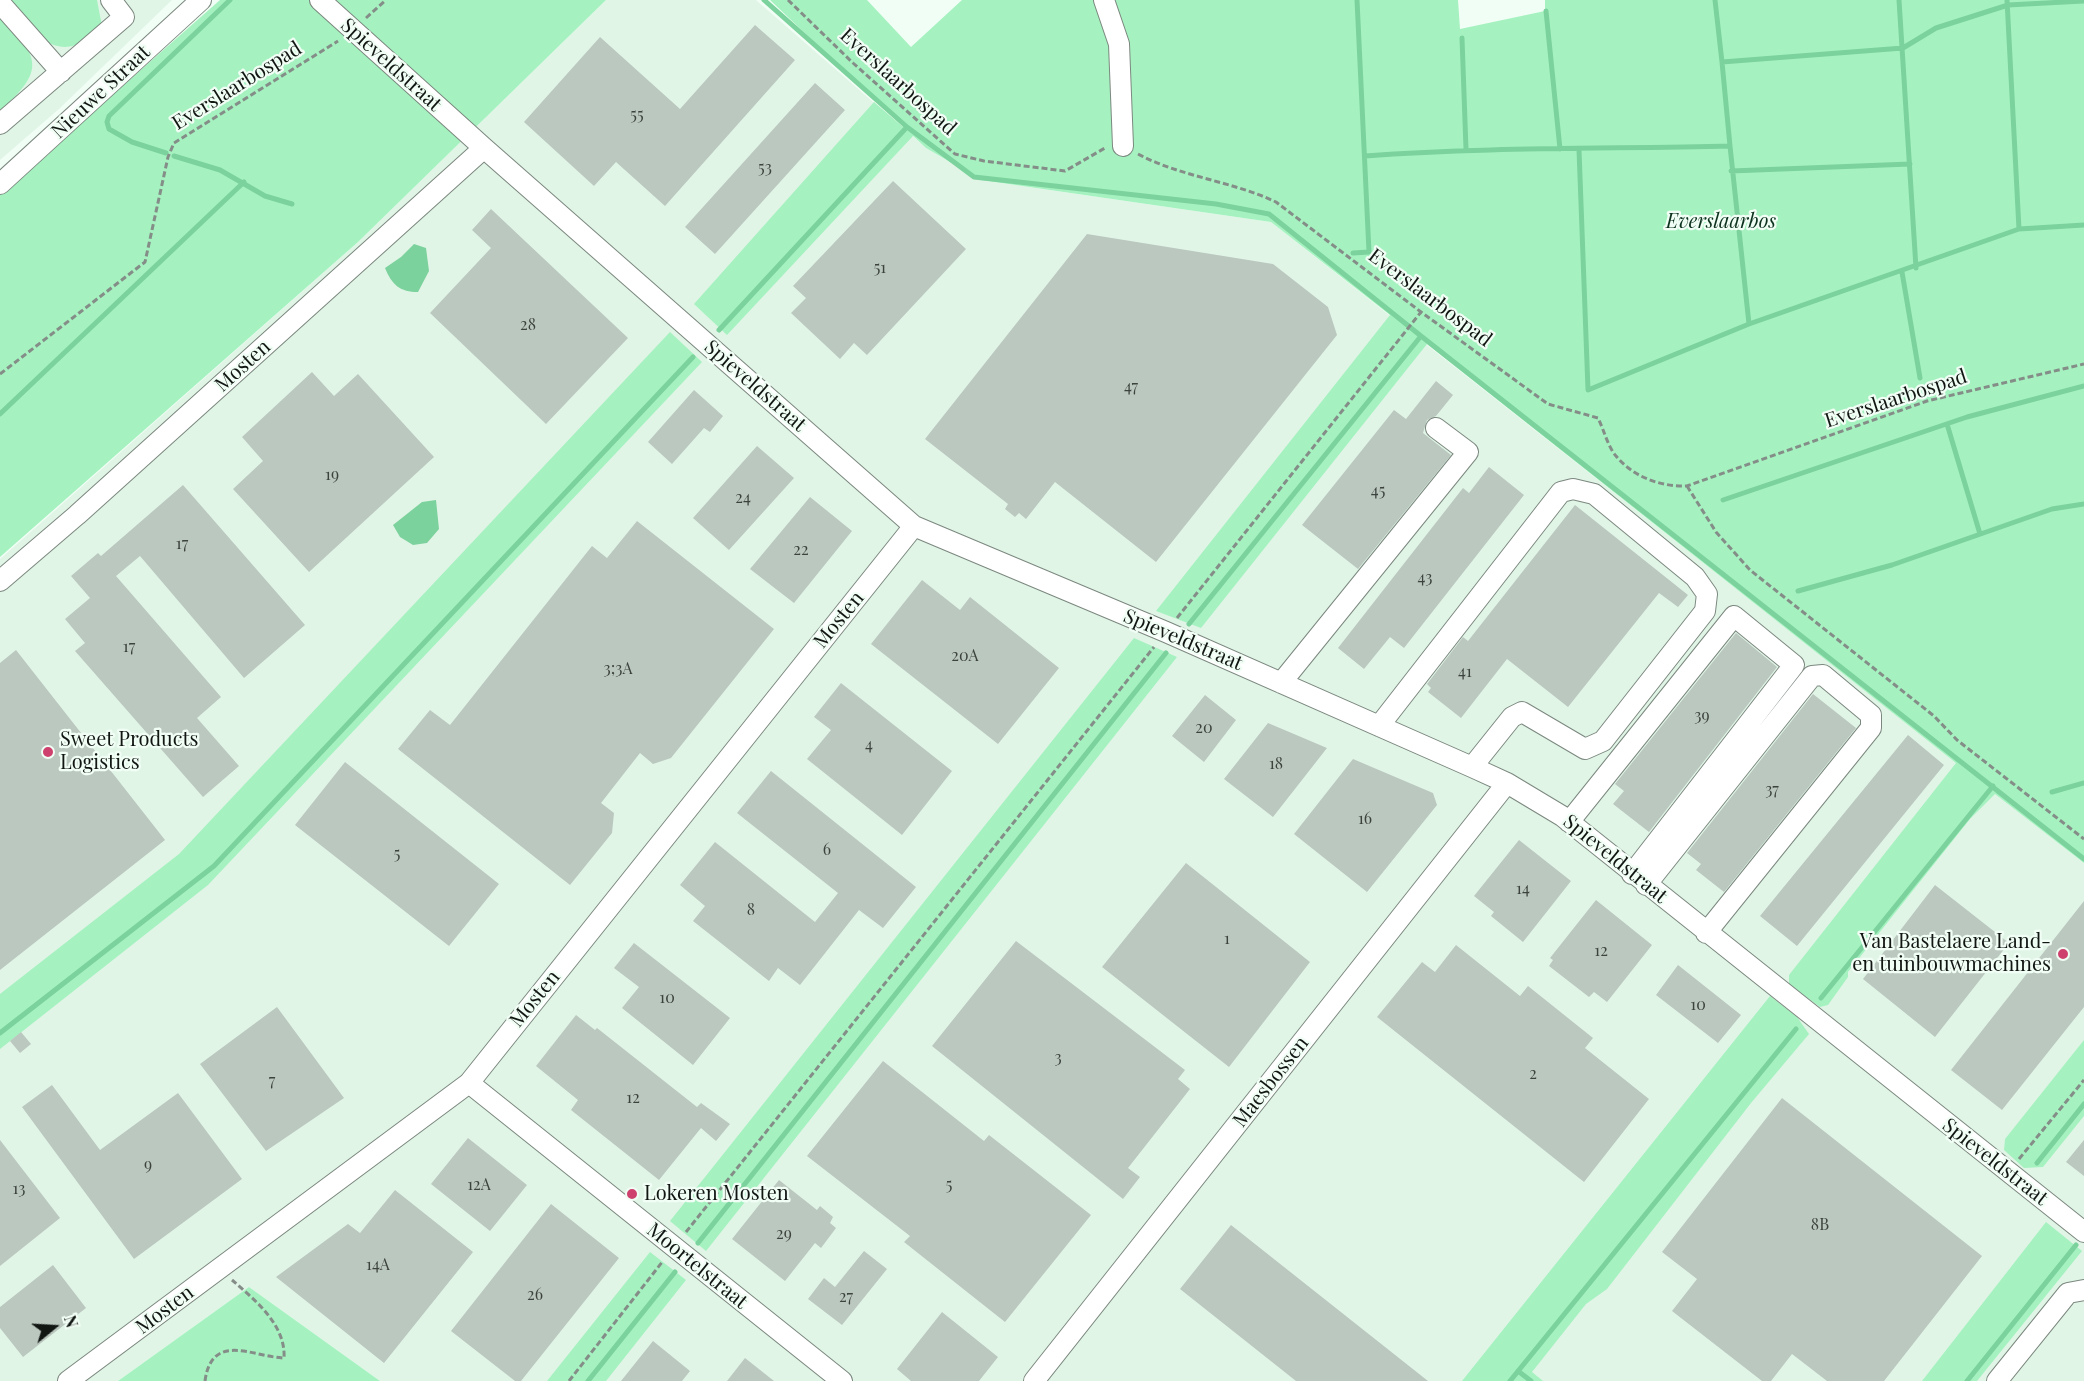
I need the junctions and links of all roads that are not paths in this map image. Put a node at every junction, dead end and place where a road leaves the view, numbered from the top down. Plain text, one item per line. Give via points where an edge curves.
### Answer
1 (111, 0) edge
2 (201, 0) edge
3 (320, 0) edge
4 (1104, 0) edge
5 (0, 3) edge
6 (60, 72) junction
7 (0, 124) edge
8 (1123, 146) road end
9 (484, 148) junction
10 (0, 184) edge
11 (1436, 428) dead end
12 (914, 526) junction
13 (0, 581) edge
14 (1281, 683) junction
15 (1379, 726) junction
16 (1472, 767) junction
17 (1507, 783) junction
18 (1569, 822) junction
19 (1639, 879) junction
20 (1706, 933) junction
21 (469, 1083) junction
22 (2084, 1232) edge
23 (2084, 1290) edge
24 (68, 1381) edge
25 (842, 1381) edge
26 (1034, 1381) edge
27 (1997, 1381) edge

1 - 6 street via 124,17
2 - 10 street, Nieuwe Straat
3 - 9 street, Spieveldstraat
4 - 8 street via 1119,44
5 - 6 street
6 - 7 street
9 - 12 street, Spieveldstraat
9 - 13 street, Mosten
11 - 14 street via 1468,452
12 - 14 street, Spieveldstraat
12 - 21 street, Mosten
14 - 15 street, Spieveldstraat
15 - 16 street, Spieveldstraat
15 - 16 street via 1561,492 1573,489 1594,494 1695,577 1707,594 1705,611 1604,741 1585,749 1522,712 1512,717
16 - 17 street, Spieveldstraat
17 - 18 street, Spieveldstraat
17 - 26 street, Maesbossen
18 - 19 street, Spieveldstraat
18 - 19 street via 1734,616 1794,665
19 - 20 street, Spieveldstraat
19 - 20 street via 1812,676 1822,675 1871,715 1871,728
20 - 22 street, Spieveldstraat
21 - 24 street, Mosten
21 - 25 street, Moortelstraat
23 - 27 street via 2068,1293

